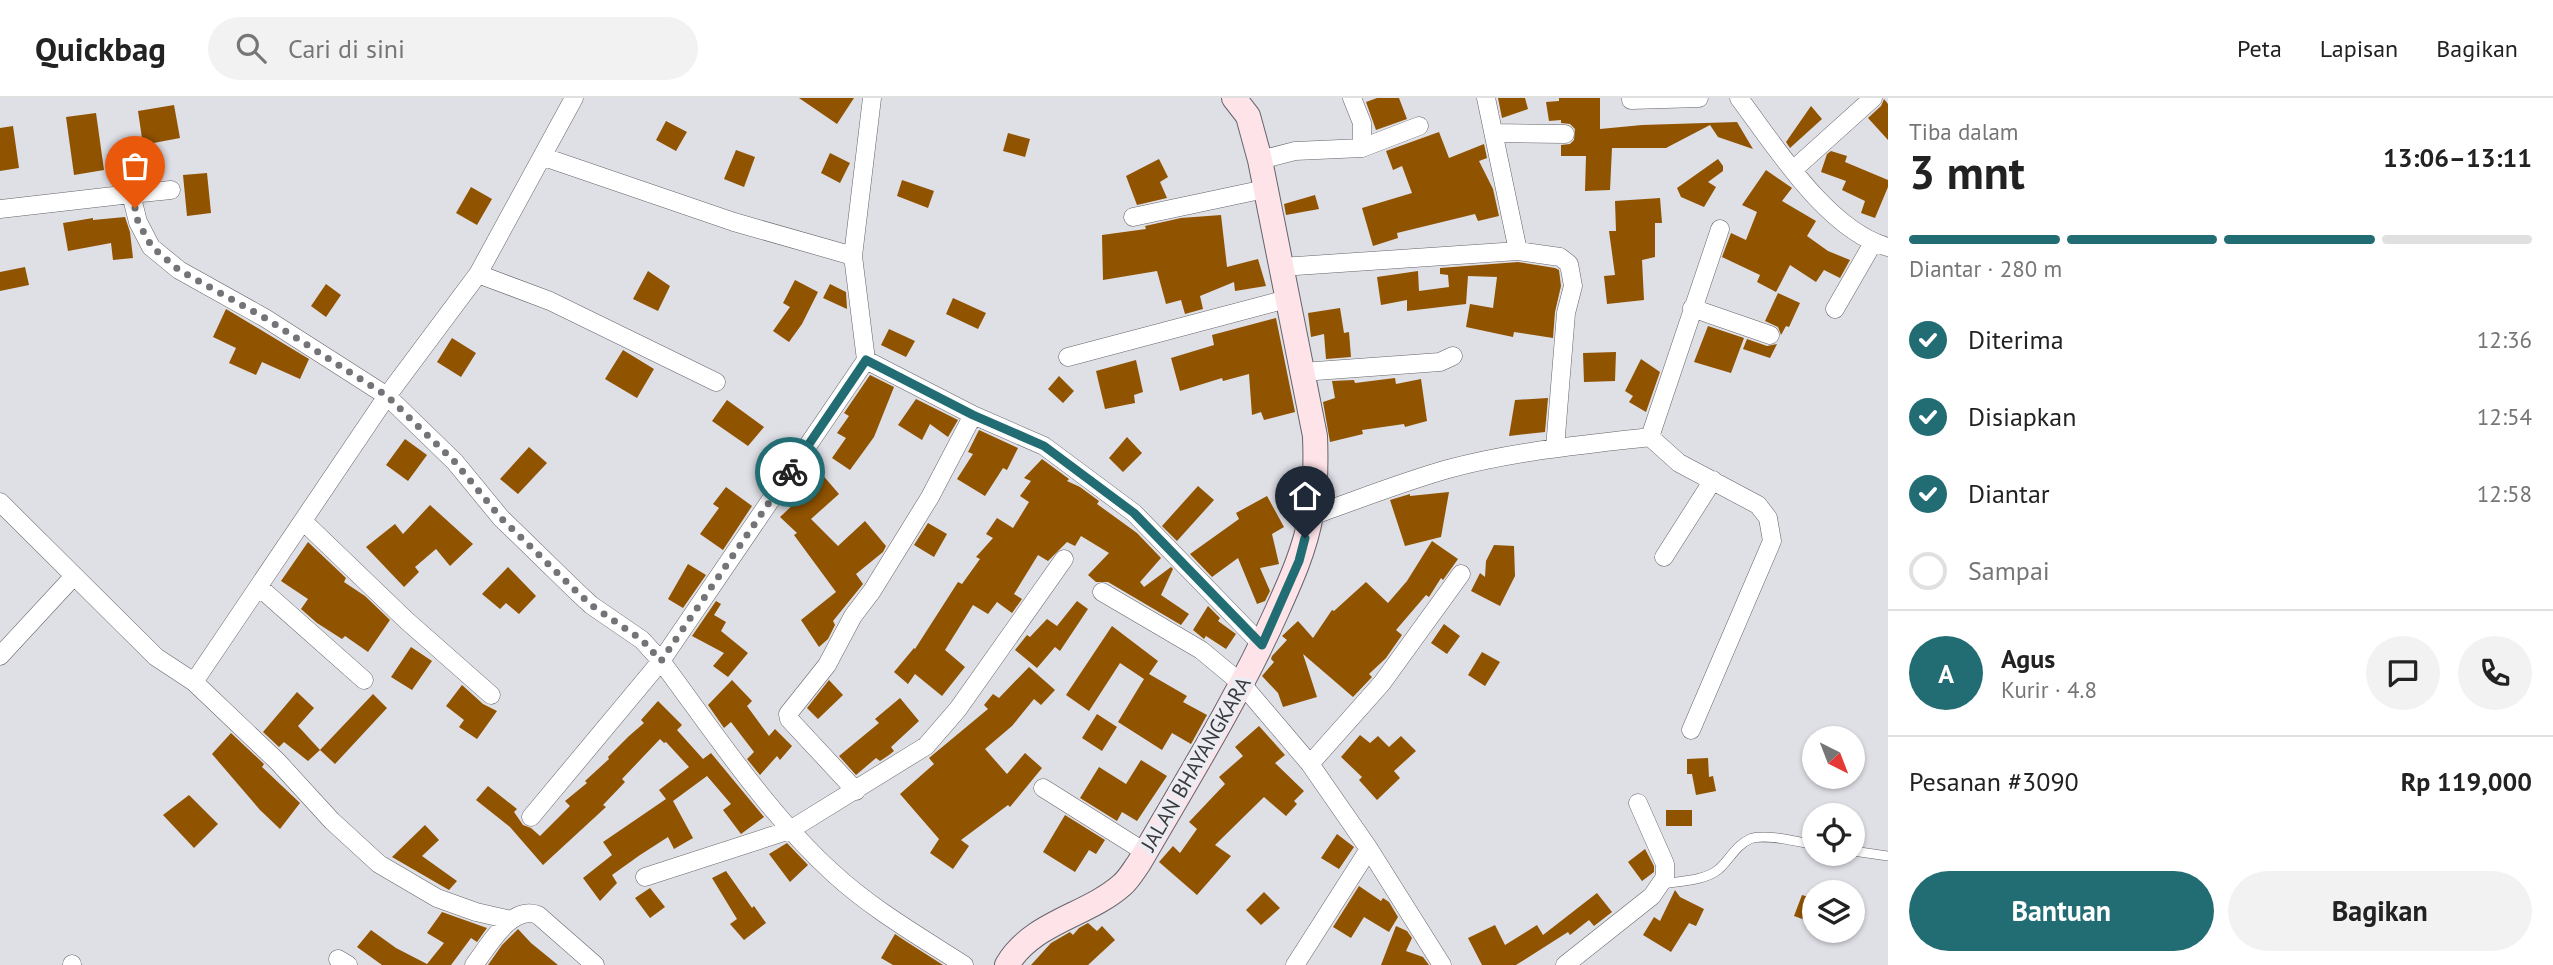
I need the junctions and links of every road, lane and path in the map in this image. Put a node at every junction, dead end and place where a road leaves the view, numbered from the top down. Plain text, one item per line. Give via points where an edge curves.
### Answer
1 (575, 98) edge
2 (872, 98) edge
3 (1234, 98) edge
4 (1352, 98) edge
5 (1486, 98) edge
6 (1699, 98) edge
7 (1739, 98) edge
8 (1873, 98) edge
9 (1631, 100) edge
10 (1419, 126) dead end
11 (1494, 133) junction
12 (1566, 134) dead end
13 (1362, 148) junction
14 (544, 157) junction
15 (1260, 160) junction
16 (1793, 170) junction
17 (1265, 189) junction
18 (170, 190) dead end
19 (131, 194) junction
20 (0, 209) edge
21 (1133, 217) dead end
22 (1720, 229) dead end
23 (1881, 245) edge
24 (1518, 251) junction
25 (853, 256) junction
26 (1281, 267) junction
27 (478, 274) junction
28 (1287, 299) junction
29 (1692, 308) junction
30 (1835, 309) dead end
31 (1770, 335) dead end
32 (1453, 355) dead end
33 (1068, 357) dead end
34 (866, 360) junction
35 (1302, 372) junction
36 (716, 382) dead end
37 (387, 396) junction
38 (973, 415) junction
39 (1650, 437) junction
40 (1555, 448) junction
41 (1713, 480) junction
42 (0, 502) edge
43 (1311, 516) junction
44 (304, 522) junction
45 (1664, 557) dead end
46 (1064, 559) dead end
47 (1461, 574) dead end
48 (74, 577) junction
49 (259, 587) junction
50 (1102, 592) dead end
51 (1262, 645) junction
52 (0, 656) edge
53 (661, 661) junction
54 (364, 680) dead end
55 (194, 682) junction
56 (1242, 684) junction
57 (491, 695) dead end
58 (1691, 730) dead end
59 (1310, 764) junction
60 (1043, 788) dead end
61 (856, 791) junction
62 (1637, 803) dead end
63 (531, 817) dead end
64 (790, 830) junction
65 (1802, 843) edge
66 (1369, 849) junction
67 (1145, 852) junction
68 (1865, 853) edge
69 (1888, 856) edge
70 (645, 877) dead end
71 (1662, 884) junction
72 (512, 920) junction
73 (584, 961) edge
74 (474, 965) edge
75 (964, 965) edge
76 (1007, 965) edge
77 (1295, 965) edge
78 (1442, 965) edge
79 (1565, 965) edge

1 - 14 street
2 - 25 street
3 - 15 street, JALAN BHAYANGKARA via 1248,116
4 - 13 street via 1362,122
5 - 11 street
6 - 9 street
7 - 16 street
8 - 16 street
10 - 13 street
11 - 12 street
11 - 24 street
13 - 15 street via 1295,150
14 - 25 street via 734,222
14 - 27 street
15 - 17 street, JALAN BHAYANGKARA
16 - 23 street via 1822,205
17 - 21 street
17 - 26 street, JALAN BHAYANGKARA
18 - 19 street
19 - 20 street
19 - 37 street via 138,222 152,247 179,270 265,318
22 - 29 street
23 - 30 street
24 - 26 street
24 - 40 street via 1560,257 1572,272
25 - 34 street
26 - 28 street, JALAN BHAYANGKARA
27 - 36 street via 550,301
27 - 37 street
28 - 33 street
28 - 35 street, JALAN BHAYANGKARA
29 - 31 street
29 - 39 street
32 - 35 street via 1440,362
34 - 38 street
34 - 53 street
35 - 43 street, JALAN BHAYANGKARA via 1315,436 1317,469
37 - 44 street
37 - 53 street via 566,581 591,605 642,640
38 - 51 street via 1044,446 1134,513
38 - 61 street via 930,498 853,616 827,665 788,714
39 - 40 street
39 - 41 street via 1679,463
40 - 43 street via 1448,469
41 - 45 street
41 - 58 street via 1758,505 1768,518 1772,541
42 - 48 street
43 - 51 street, JALAN BHAYANGKARA via 1299,561
44 - 49 street
44 - 57 street
46 - 61 street via 926,747
47 - 59 street via 1382,683
48 - 52 street
48 - 55 street via 156,657
49 - 54 street
49 - 55 street
50 - 56 street via 1201,650
51 - 56 street, JALAN BHAYANGKARA
53 - 63 street
53 - 64 street
55 - 72 street via 379,864 437,898
56 - 59 street
56 - 67 street, JALAN BHAYANGKARA
59 - 66 street
60 - 67 street
61 - 64 street
62 - 71 street via 1665,864
64 - 70 street
64 - 75 street via 873,907
65 - 71 lane via 1752,838 1706,877
66 - 77 street
66 - 78 street
67 - 76 street, JALAN BHAYANGKARA via 1123,884 1032,937
68 - 69 lane
71 - 79 street
72 - 73 street via 523,913 538,915
72 - 74 street

